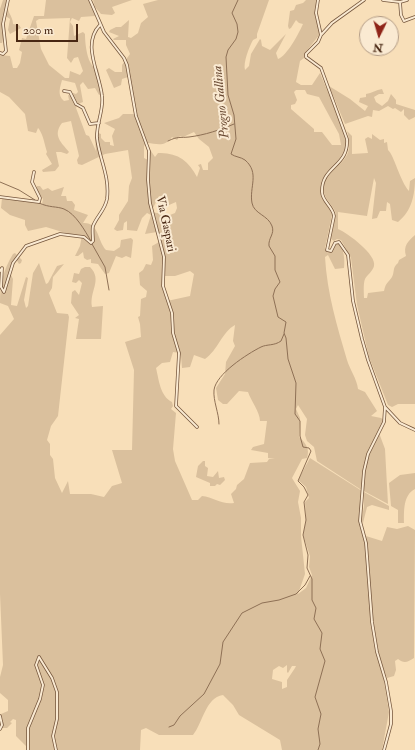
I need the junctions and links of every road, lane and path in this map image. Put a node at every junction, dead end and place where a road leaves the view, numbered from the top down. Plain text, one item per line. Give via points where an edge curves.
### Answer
1 (8, 0) edge
2 (90, 0) edge
3 (318, 0) edge
4 (364, 0) edge
5 (383, 0) edge
6 (407, 0) edge
7 (400, 2) junction
8 (415, 17) edge
9 (100, 25) junction
10 (321, 35) junction
11 (0, 53) edge
12 (64, 91) dead end
13 (99, 124) junction
14 (34, 172) dead end
15 (0, 197) edge
16 (0, 271) edge
17 (385, 407) junction
18 (197, 427) dead end
19 (415, 430) edge
20 (0, 716) edge
21 (0, 729) edge
22 (28, 750) edge
23 (56, 750) edge
24 (384, 750) edge

1 - 11 street via 3,24 6,51
2 - 9 street, Via Gaspari
3 - 10 street via 316,13
4 - 10 street via 332,23
5 - 7 street
6 - 7 street
7 - 8 street via 404,21
9 - 13 street via 93,38 92,48 102,96
9 - 18 street, Via Gaspari via 124,58 136,116 149,151 150,203 164,257 163,286 172,313 173,334 178,353 176,406
10 - 17 street via 306,57 321,68 348,139 347,154 322,182 322,194 334,216 327,250 331,251 335,243 339,242 348,255 362,339
12 - 13 street via 70,92 76,104 83,108 90,124
13 - 16 street via 97,139 107,177 108,196 106,206 93,227 93,241 91,243 84,237 60,234 26,246 13,263 4,292 1,287 2,268
14 - 15 street via 32,182 40,198 38,202
17 - 19 street via 400,423
17 - 24 street via 385,417 368,454 364,471 360,521 366,543 373,629 391,711 391,724
20 - 21 street
22 - 23 street via 30,719 40,699 43,685 36,665 39,657 57,692 57,719 53,736

